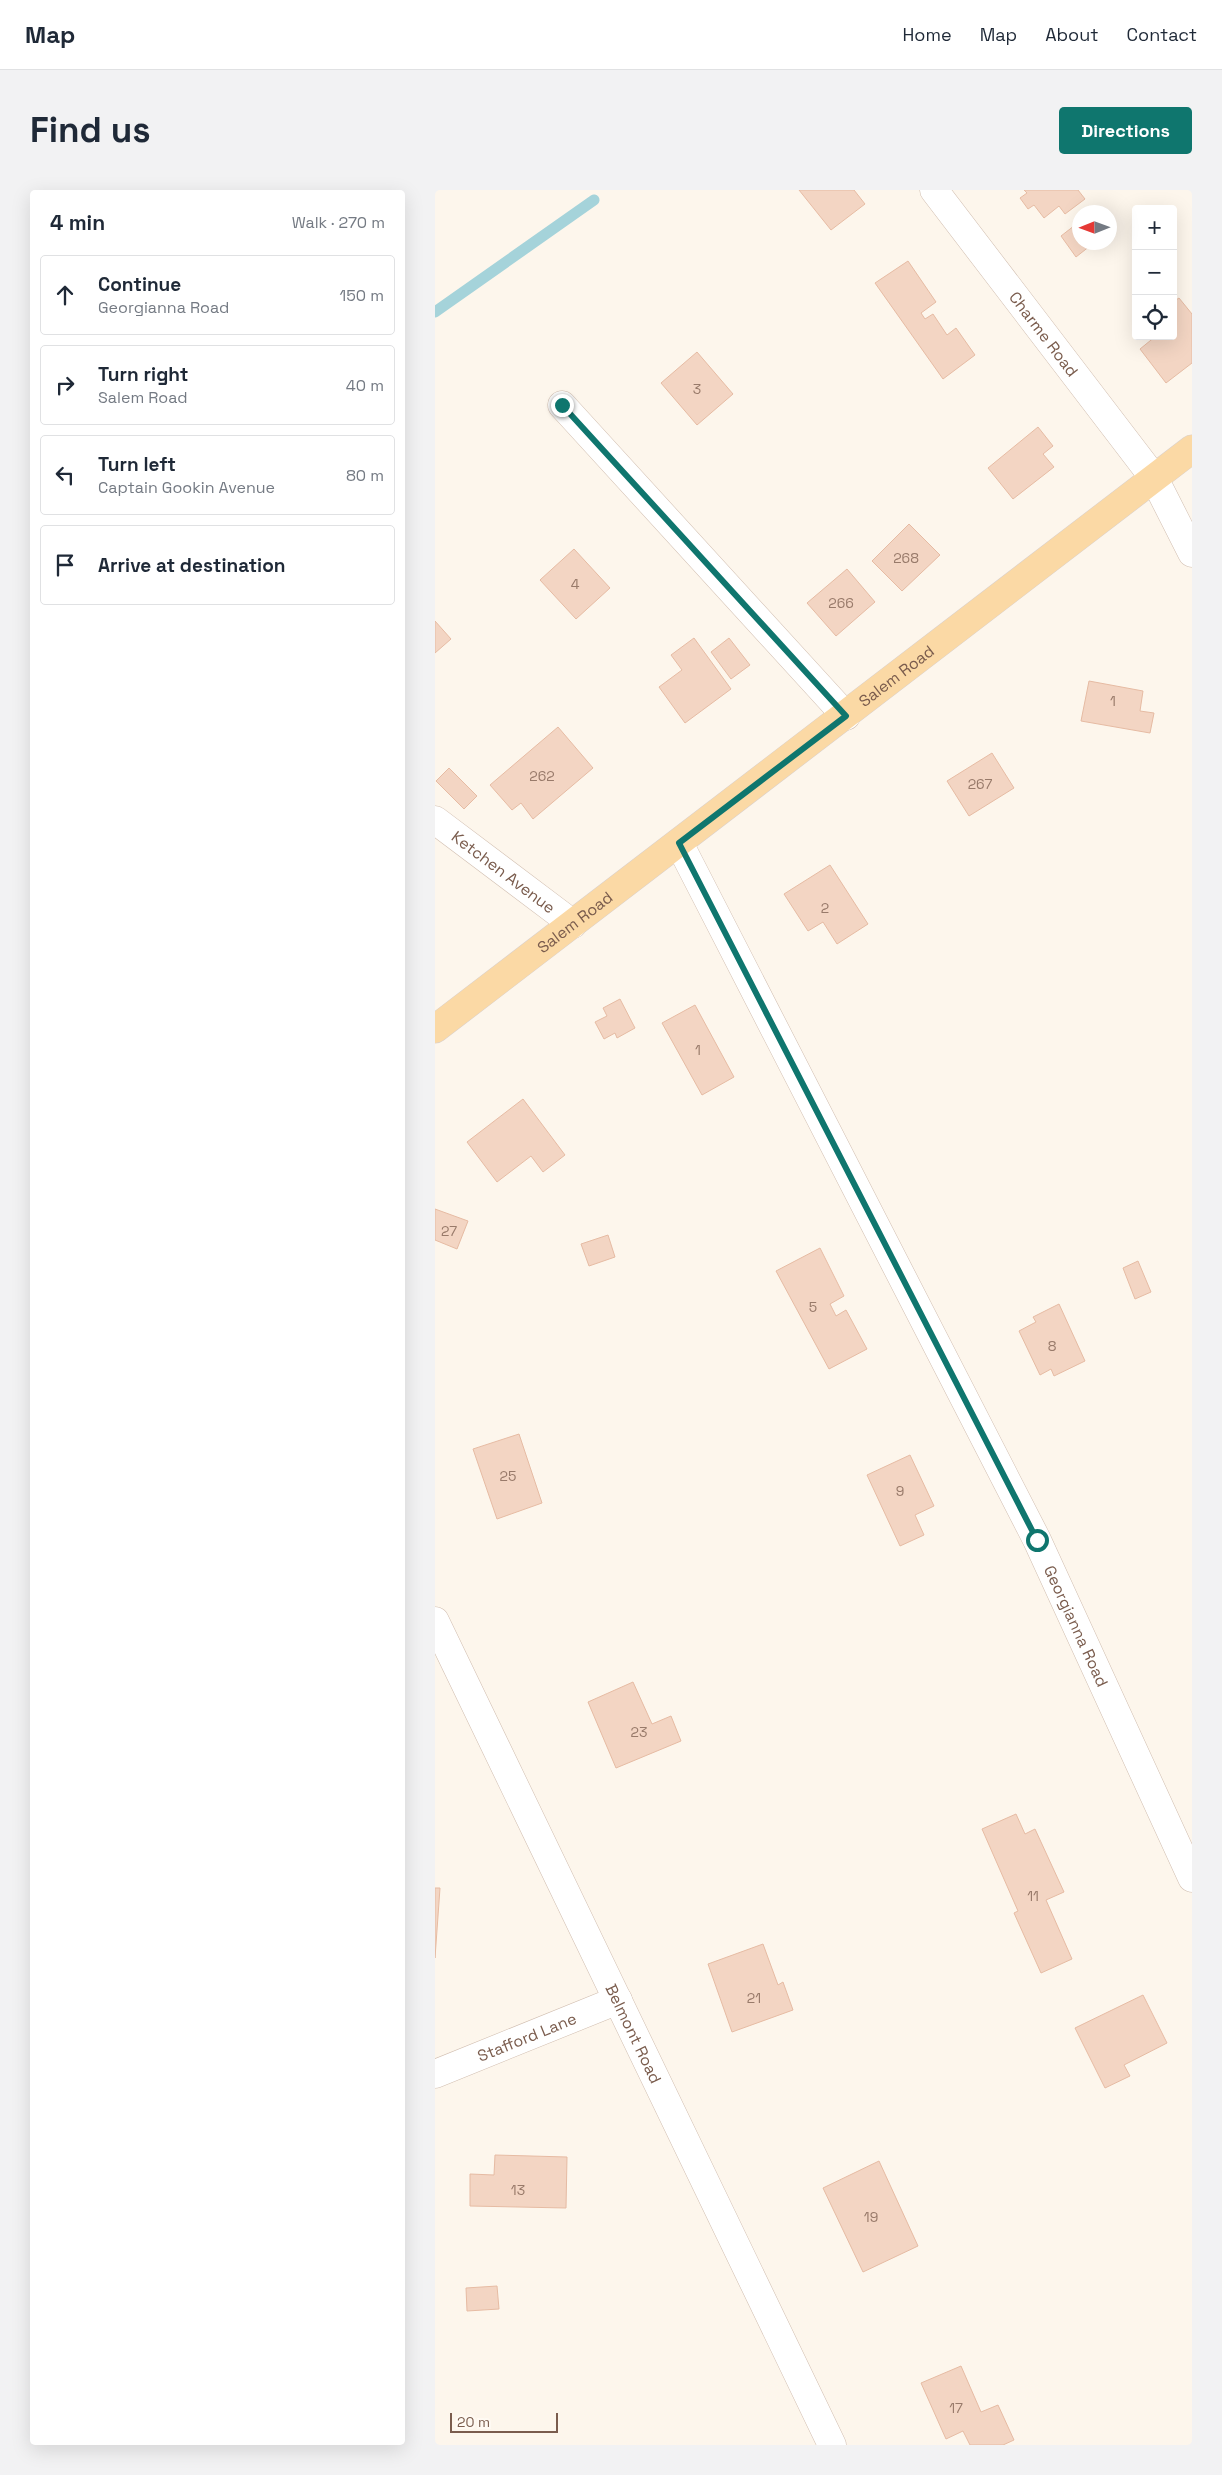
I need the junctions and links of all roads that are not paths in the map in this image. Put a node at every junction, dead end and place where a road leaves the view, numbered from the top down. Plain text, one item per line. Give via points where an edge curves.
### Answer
1 (934, 190) edge
2 (562, 405) dead end
3 (1192, 449) edge
4 (1154, 478) junction
5 (1192, 553) edge
6 (846, 716) junction
7 (435, 820) edge
8 (679, 843) junction
9 (573, 924) junction
10 (435, 1029) edge
11 (435, 1621) edge
12 (1192, 1878) edge
13 (618, 2000) junction
14 (435, 2074) edge
15 (832, 2445) edge

1 - 4 street, Charme Road
2 - 6 street
3 - 4 main road, Salem Road
4 - 5 street, Charme Road
4 - 6 main road, Salem Road
6 - 8 main road, Salem Road
7 - 9 street, Ketchen Avenue
8 - 9 main road, Salem Road
8 - 12 street, Georgianna Road via 1037,1540
9 - 10 main road, Salem Road
11 - 13 street, Belmont Road
13 - 14 street, Stafford Lane
13 - 15 street, Belmont Road

